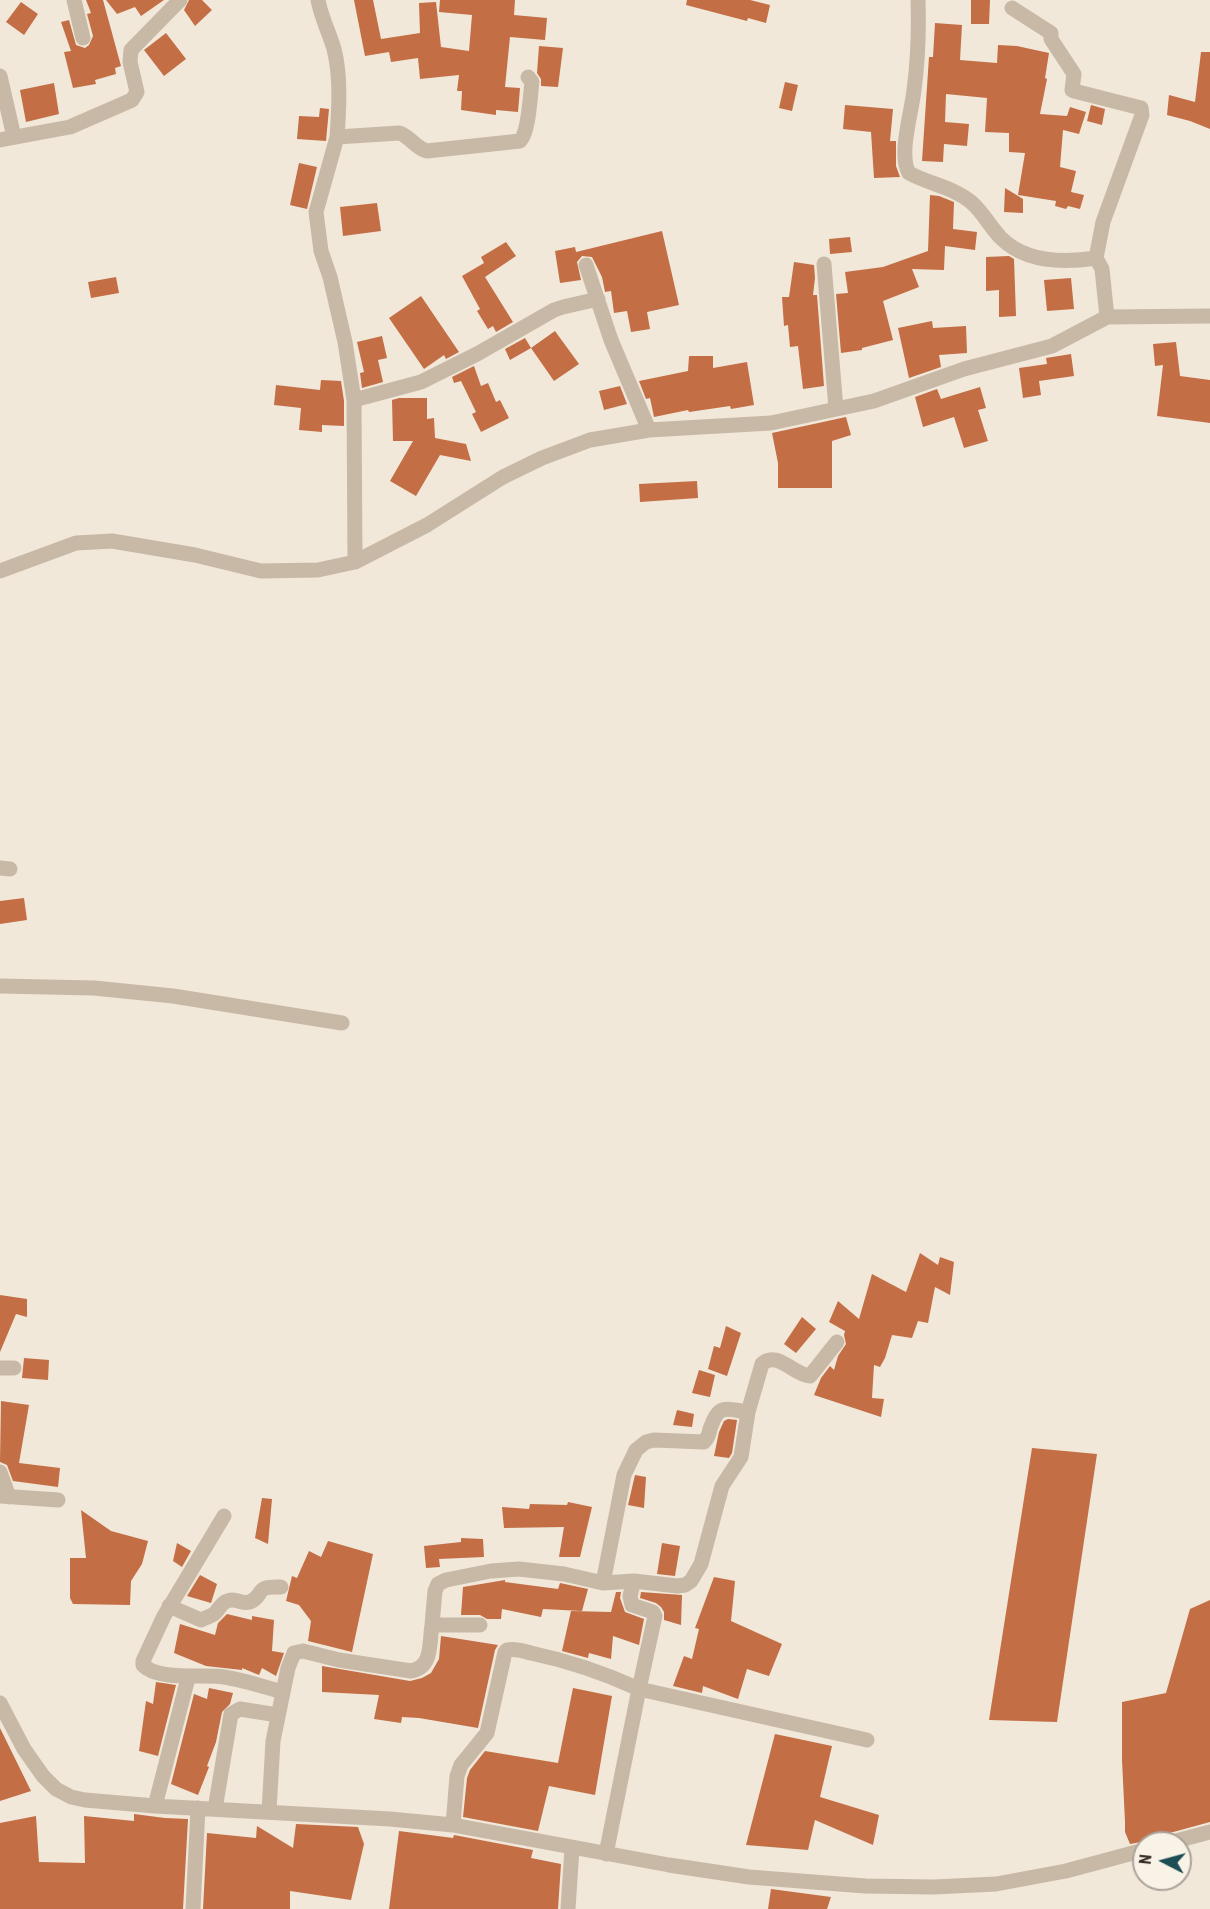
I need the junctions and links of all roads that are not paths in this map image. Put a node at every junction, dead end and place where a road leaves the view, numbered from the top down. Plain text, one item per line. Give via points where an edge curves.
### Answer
1 (74, 0) edge
2 (180, 0) edge
3 (318, 0) edge
4 (918, 0) edge
5 (1012, 8) dead end
6 (83, 38) dead end
7 (0, 76) edge
8 (528, 77) dead end
9 (337, 137) junction
10 (7, 138) edge
11 (1096, 258) junction
12 (824, 264) dead end
13 (586, 265) dead end
14 (598, 299) junction
15 (1210, 316) edge
16 (1107, 317) junction
17 (354, 400) junction
18 (836, 409) junction
19 (649, 430) junction
20 (355, 562) junction
21 (0, 571) edge
22 (0, 986) edge
23 (342, 1023) dead end
24 (837, 1342) dead end
25 (748, 1412) junction
26 (0, 1472) edge
27 (4, 1496) edge
28 (58, 1500) dead end
29 (224, 1516) dead end
30 (634, 1581) junction
31 (603, 1583) junction
32 (281, 1587) dead end
33 (169, 1606) junction
34 (432, 1625) junction
35 (480, 1625) dead end
36 (188, 1678) junction
37 (639, 1689) junction
38 (283, 1692) junction
39 (0, 1703) edge
40 (278, 1715) junction
41 (867, 1740) dead end
42 (155, 1806) junction
43 (198, 1808) junction
44 (215, 1809) junction
45 (269, 1811) junction
46 (453, 1825) junction
47 (1210, 1832) edge
48 (1192, 1837) edge
49 (572, 1848) junction
50 (1132, 1853) edge
51 (606, 1854) junction
52 (193, 1909) edge
53 (568, 1909) edge

1 - 6 street
2 - 10 street via 131,50 137,92 132,100 70,127
3 - 9 street via 334,50
4 - 11 street via 914,89 905,152 909,173 958,192 974,204 1014,250 1033,258 1074,262
5 - 11 street via 1051,33 1074,74 1072,90 1142,108 1103,222
7 - 10 street
8 - 9 street via 532,82 528,116 520,141 427,151 399,133
9 - 17 street via 316,212
11 - 16 street via 1102,269
12 - 18 street
13 - 14 street
14 - 17 street via 554,310 421,382
14 - 19 street
15 - 16 street
16 - 18 street via 1052,346
17 - 20 street
18 - 19 street via 771,423
19 - 20 street via 590,440 542,458 503,477 428,525
20 - 21 street via 318,570 261,571 151,546 88,541
22 - 23 street via 94,988 172,996
24 - 25 street via 810,1376 775,1360 766,1361
25 - 30 street via 741,1457 722,1486 695,1576 685,1585 676,1586
25 - 31 street via 719,1411 704,1442 654,1440 636,1450 624,1474
26 - 27 street
27 - 28 street
29 - 33 street
30 - 31 street
30 - 37 street via 632,1605 655,1616
31 - 34 street via 519,1569 491,1570 446,1580 436,1587
32 - 33 street via 267,1586 246,1603 231,1599 201,1620
33 - 36 street via 143,1665 148,1670
34 - 35 street
34 - 38 street via 427,1661 420,1669 411,1671 298,1651 292,1655
36 - 38 street via 226,1678
36 - 42 street
37 - 41 street
37 - 46 street via 561,1659 507,1650 487,1733 461,1765
37 - 51 street
38 - 40 street
39 - 42 street via 24,1749 56,1789 85,1800
40 - 44 street via 240,1709 231,1714
40 - 45 street
42 - 43 street
43 - 44 street
43 - 52 street
44 - 45 street
45 - 46 street
46 - 49 street
47 - 48 street
49 - 51 street
49 - 53 street
50 - 51 street via 996,1884 934,1887 749,1877

